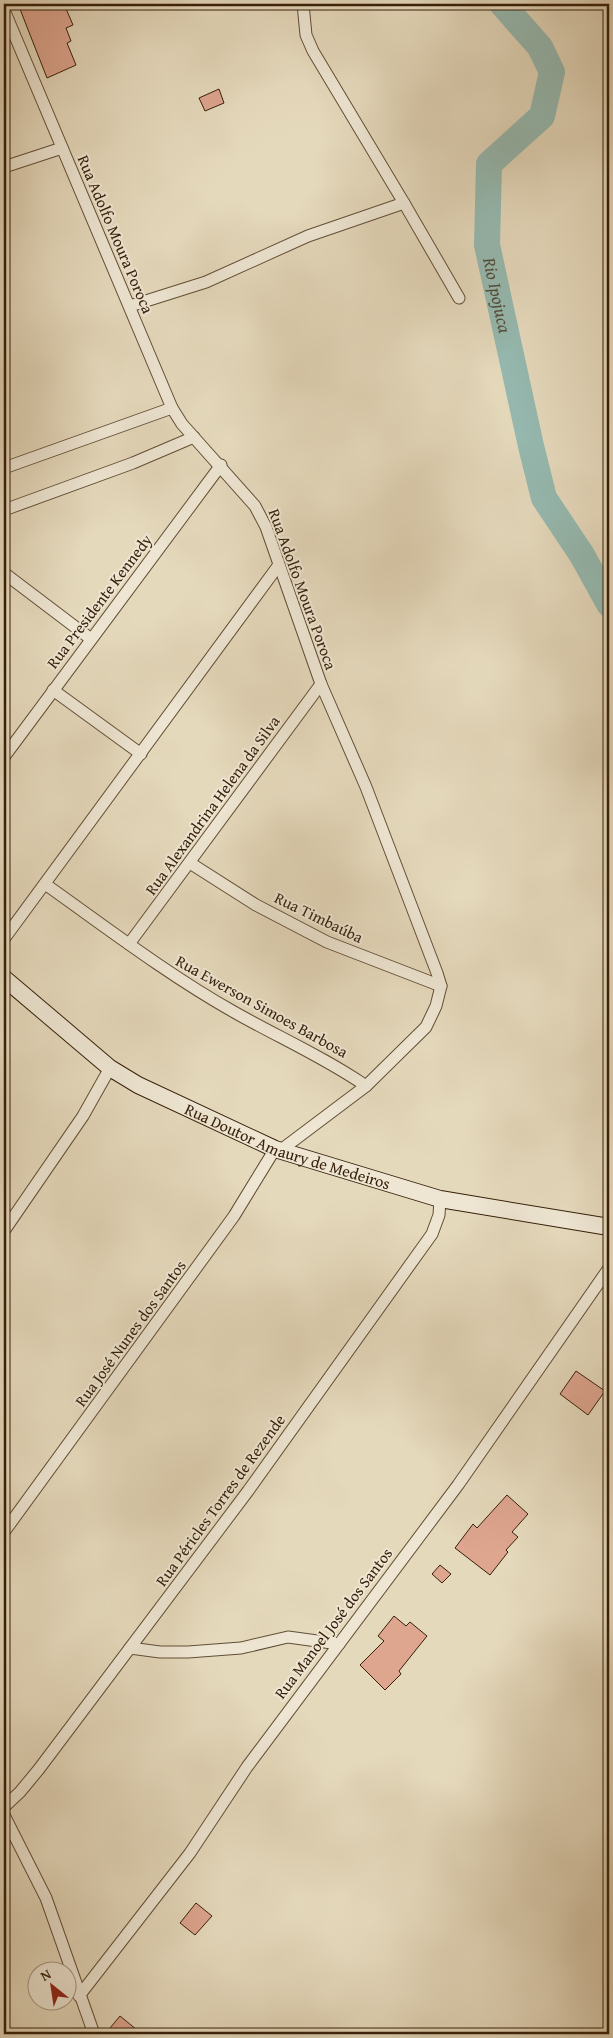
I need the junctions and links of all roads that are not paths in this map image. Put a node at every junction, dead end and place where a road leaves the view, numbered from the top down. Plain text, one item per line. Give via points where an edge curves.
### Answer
1 (303, 4) edge
2 (4, 10) edge
3 (62, 148) junction
4 (4, 167) edge
5 (404, 203) junction
6 (458, 298) dead end
7 (130, 306) junction
8 (172, 408) junction
9 (194, 437) junction
10 (220, 465) junction
11 (4, 468) edge
12 (4, 510) edge
13 (278, 566) junction
14 (4, 573) edge
15 (91, 639) junction
16 (321, 684) junction
17 (53, 690) junction
18 (141, 754) junction
19 (4, 757) edge
20 (190, 863) junction
21 (45, 884) junction
22 (4, 939) edge
23 (129, 944) junction
24 (4, 978) edge
25 (440, 986) junction
26 (110, 1068) junction
27 (366, 1086) junction
28 (278, 1150) junction
29 (440, 1199) junction
30 (609, 1227) edge
31 (4, 1231) edge
32 (609, 1268) edge
33 (4, 1532) edge
34 (338, 1644) junction
35 (130, 1648) junction
36 (4, 1807) edge
37 (4, 1815) edge
38 (79, 1996) junction
39 (94, 2034) edge

1 - 5 street via 306,34 313,51
2 - 3 street, Rua Adolfo Moura Poroca
3 - 4 street
3 - 7 street, Rua Adolfo Moura Poroca
5 - 6 street
5 - 7 street via 308,236 206,282
7 - 8 street, Rua Adolfo Moura Poroca
8 - 9 street, Rua Adolfo Moura Poroca
8 - 11 street
9 - 10 street, Rua Adolfo Moura Poroca
9 - 12 street
10 - 13 street, Rua Adolfo Moura Poroca via 255,506 266,527
10 - 15 street, Rua Presidente Kennedy
13 - 16 street, Rua Adolfo Moura Poroca
13 - 18 street
14 - 15 street
15 - 17 street, Rua Presidente Kennedy
16 - 20 street, Rua Alexandrina Helena da Silva
16 - 25 street, Rua Adolfo Moura Poroca via 366,787
17 - 18 street
17 - 19 street, Rua Presidente Kennedy
18 - 21 street
20 - 23 street, Rua Alexandrina Helena da Silva
20 - 25 street, Rua Timbaúba via 256,905 327,942
21 - 22 street
21 - 23 street, Rua Ewerson Simoes Barbosa
23 - 27 street, Rua Ewerson Simoes Barbosa via 161,968 234,1012 321,1057
24 - 26 street, Rua Doutor Amaury de Medeiros
25 - 27 street via 436,1006 426,1027
26 - 28 street, Rua Doutor Amaury de Medeiros via 138,1085
26 - 31 street via 78,1124
27 - 28 street
28 - 29 street, Rua Doutor Amaury de Medeiros
28 - 33 street, Rua José Nunes dos Santos via 234,1216
29 - 30 street, Rua Doutor Amaury de Medeiros
29 - 35 street, Rua Péricles Torres de Rezende via 437,1224 432,1234 248,1491
32 - 34 street, Rua Manoel José dos Santos via 458,1485
34 - 35 street via 288,1637 241,1648 188,1652
34 - 38 street, Rua Manoel José dos Santos via 247,1767 190,1853
35 - 36 street, Rua Péricles Torres de Rezende via 39,1769
37 - 38 street via 46,1898
38 - 39 street

